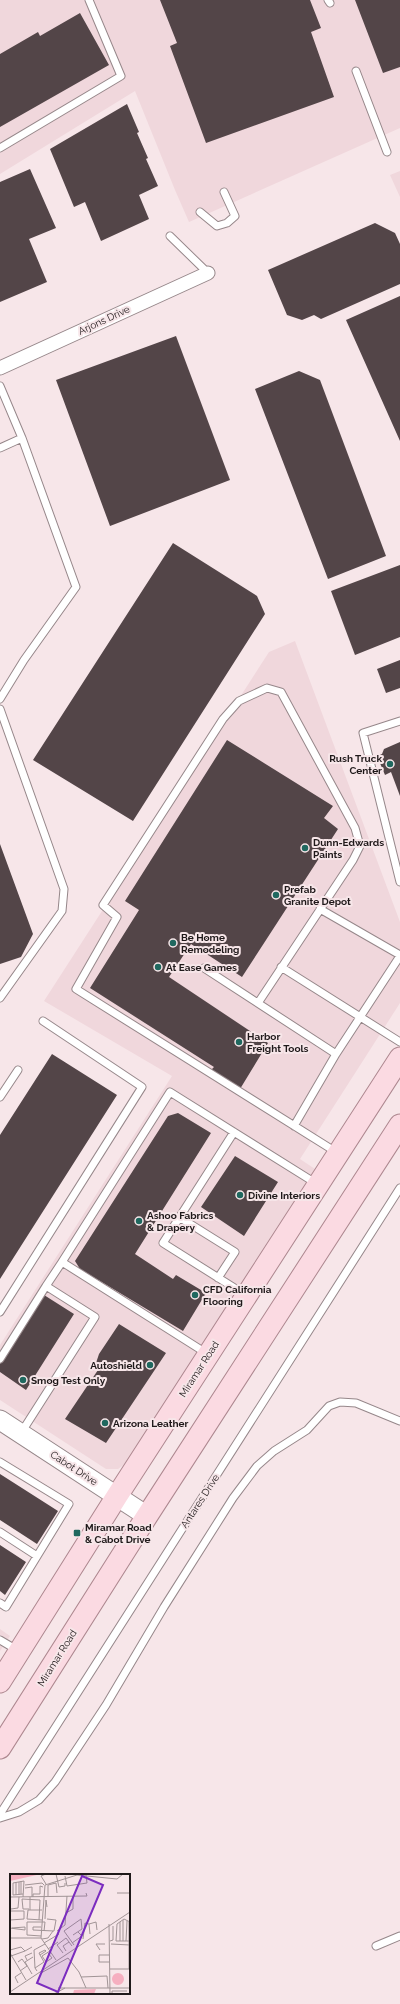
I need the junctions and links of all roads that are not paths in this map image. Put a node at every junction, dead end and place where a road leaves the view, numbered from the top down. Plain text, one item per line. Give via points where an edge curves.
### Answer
1 (89, 0) edge
2 (356, 71) dead end
3 (0, 148) edge
4 (387, 152) dead end
5 (224, 192) dead end
6 (200, 212) dead end
7 (170, 236) dead end
8 (208, 273) joint
9 (1, 365) edge
10 (0, 386) edge
11 (22, 438) junction
12 (0, 448) edge
13 (0, 699) edge
14 (0, 708) edge
15 (400, 722) edge
16 (400, 882) edge
17 (320, 909) junction
18 (400, 956) edge
19 (281, 967) junction
20 (204, 968) dead end
21 (0, 998) edge
22 (258, 1003) junction
23 (361, 1018) junction
24 (43, 1021) dead end
25 (400, 1042) edge
26 (336, 1054) junction
27 (400, 1058) edge
28 (18, 1070) dead end
29 (0, 1097) edge
30 (400, 1125) edge
31 (294, 1126) junction
32 (234, 1132) junction
33 (338, 1153) junction
34 (318, 1185) junction
35 (400, 1188) edge
36 (179, 1217) junction
37 (62, 1262) junction
38 (218, 1278) junction
39 (46, 1286) junction
40 (246, 1296) junction
41 (0, 1312) edge
42 (208, 1354) junction
43 (0, 1359) edge
44 (0, 1420) edge
45 (400, 1421) edge
46 (21, 1434) junction
47 (0, 1462) edge
48 (117, 1496) junction
49 (147, 1516) junction
50 (0, 1532) edge
51 (37, 1556) junction
52 (0, 1603) edge
53 (0, 1640) edge
54 (19, 1652) junction
55 (0, 1682) edge
56 (0, 1748) edge
57 (0, 1814) edge
58 (0, 1818) edge
59 (400, 1936) edge
60 (376, 1946) dead end

1 - 3 lane via 121,76
2 - 4 lane
5 - 6 lane via 235,216 227,223 217,226
7 - 8 lane
8 - 9 street, Arjons Drive
10 - 11 lane
11 - 12 lane
11 - 13 lane via 76,587 24,660
14 - 21 lane via 64,889 62,911
15 - 16 lane via 363,733
17 - 18 lane
17 - 19 lane
17 - 31 lane via 360,846 355,828 281,692 267,688 239,701 223,719 103,904 117,917 76,989
18 - 23 lane
19 - 22 lane
19 - 23 lane
20 - 22 lane
22 - 26 lane
23 - 25 lane
23 - 26 lane
24 - 41 lane via 142,1087
26 - 31 lane
27 - 33 main road, Miramar Road
28 - 29 lane
30 - 49 main road, Miramar Road
31 - 33 lane
32 - 34 lane
32 - 36 lane
32 - 37 lane via 170,1092
33 - 34 main road, Miramar Road
34 - 40 main road, Miramar Road
35 - 57 lane, Antares Drive
36 - 38 lane via 163,1243
36 - 38 lane via 234,1252
37 - 39 lane
37 - 42 lane
38 - 40 lane
39 - 43 lane
39 - 46 lane via 95,1317
40 - 42 main road, Miramar Road
42 - 48 main road, Miramar Road
44 - 46 street, Cabot Drive
45 - 58 lane via 356,1403 340,1402 329,1406 307,1430 274,1451 257,1466 240,1488 164,1607 106,1706 56,1782 39,1800 19,1812
46 - 48 street, Cabot Drive
47 - 51 lane via 69,1504
48 - 49 street, Cabot Drive
48 - 54 main road, Miramar Road
49 - 56 main road, Miramar Road
50 - 51 lane
51 - 52 lane via 6,1607
53 - 54 lane
54 - 55 main road, Miramar Road
59 - 60 lane

